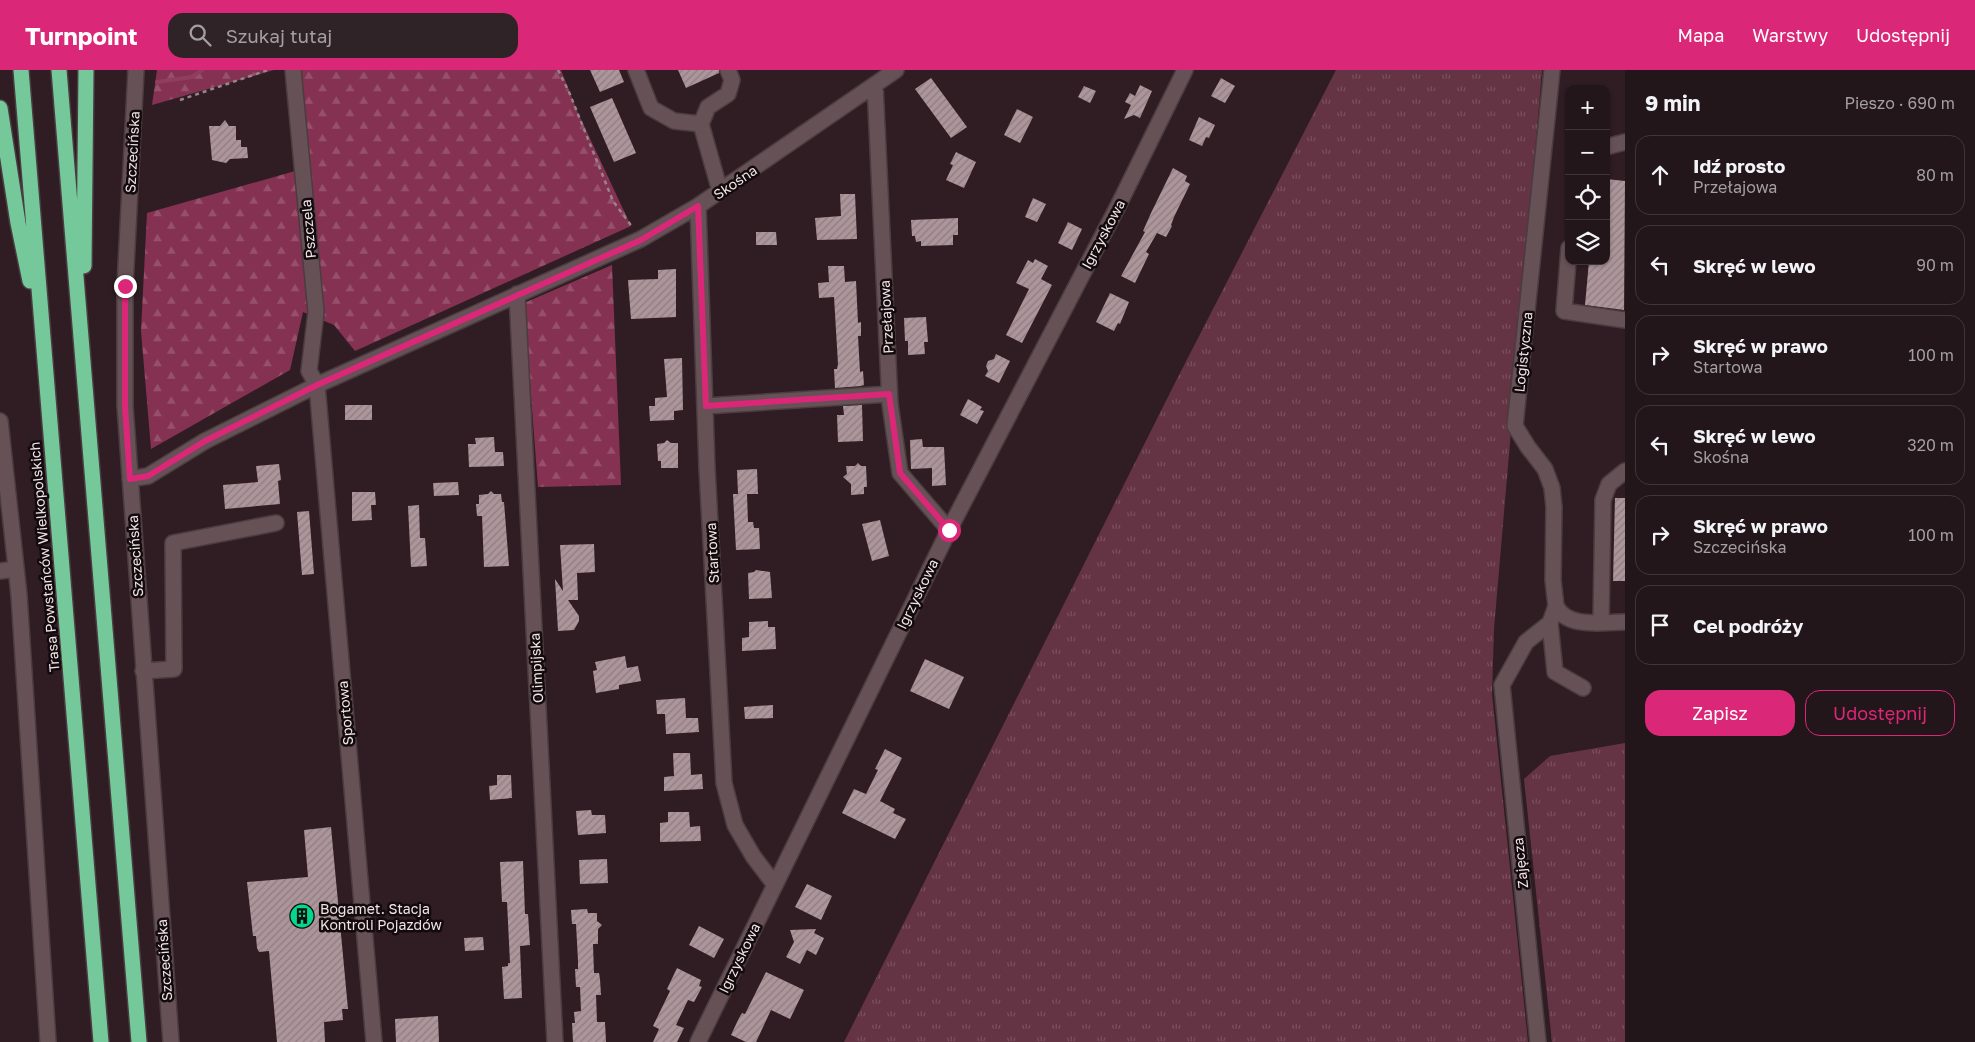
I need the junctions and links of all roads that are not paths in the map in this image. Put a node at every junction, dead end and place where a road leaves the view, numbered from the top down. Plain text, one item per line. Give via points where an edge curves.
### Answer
1 (21, 70) edge
2 (59, 70) edge
3 (86, 70) edge
4 (136, 70) edge
5 (293, 70) edge
6 (636, 70) edge
7 (728, 70) edge
8 (896, 70) edge
9 (1185, 70) edge
10 (1552, 70) edge
11 (875, 85) junction
12 (0, 108) edge
13 (700, 124) junction
14 (1625, 142) edge
15 (1610, 146) edge
16 (720, 192) junction
17 (698, 206) junction
18 (1568, 265) edge
19 (517, 294) junction
20 (1625, 320) edge
21 (82, 347) junction
22 (44, 350) junction
23 (317, 385) junction
24 (889, 394) junction
25 (706, 406) junction
26 (0, 421) edge
27 (1625, 471) edge
28 (130, 479) junction
29 (276, 523) dead end
30 (949, 530) junction
31 (16, 569) junction
32 (0, 571) edge
33 (1556, 606) junction
34 (1601, 622) junction
35 (1625, 622) edge
36 (1550, 623) junction
37 (143, 672) junction
38 (1583, 688) dead end
39 (775, 885) junction
40 (48, 1042) edge
41 (101, 1042) edge
42 (139, 1042) edge
43 (170, 1042) edge
44 (374, 1042) edge
45 (555, 1042) edge
46 (698, 1042) edge
47 (1538, 1042) edge

1 - 22 highway, Trasa Powstańców Wielkopolskich
2 - 21 highway
3 - 21 highway
4 - 28 street, Szczecińska via 125,315 125,406
5 - 23 street, Pszczela via 316,312 309,371
6 - 13 street via 652,108 674,121
7 - 13 street via 732,80 728,94 708,107
8 - 11 street, Skośna
9 - 30 street, Igrzyskowa
10 - 33 street, Logistyczna via 1515,426 1544,469 1552,488
11 - 16 street, Skośna
11 - 24 street, Przełajowa
12 - 22 highway via 18,222
13 - 16 street
14 - 15 street
16 - 17 street, Skośna
17 - 19 street, Skośna via 641,240
17 - 25 street, Startowa
18 - 20 street via 1564,311
19 - 23 street, Skośna
19 - 45 street, Olimpijska
21 - 42 highway
22 - 41 highway, Trasa Powstańców Wielkopolskich
23 - 28 street, Skośna via 205,441 148,476
23 - 44 street, Sportowa
24 - 25 street
24 - 30 street, Przełajowa via 900,473
25 - 39 street, Startowa via 724,783 735,825 752,856
26 - 31 street
27 - 34 street via 1609,484 1603,500
28 - 37 street, Szczecińska
29 - 37 street via 173,543 174,669
30 - 39 street, Igrzyskowa
31 - 32 street
31 - 40 street
33 - 34 street via 1559,614 1576,622
33 - 36 street, Logistyczna
34 - 35 street
36 - 38 street via 1555,672
36 - 47 street, Zajęcza via 1526,642 1502,685
37 - 43 street, Szczecińska
39 - 46 street, Igrzyskowa

